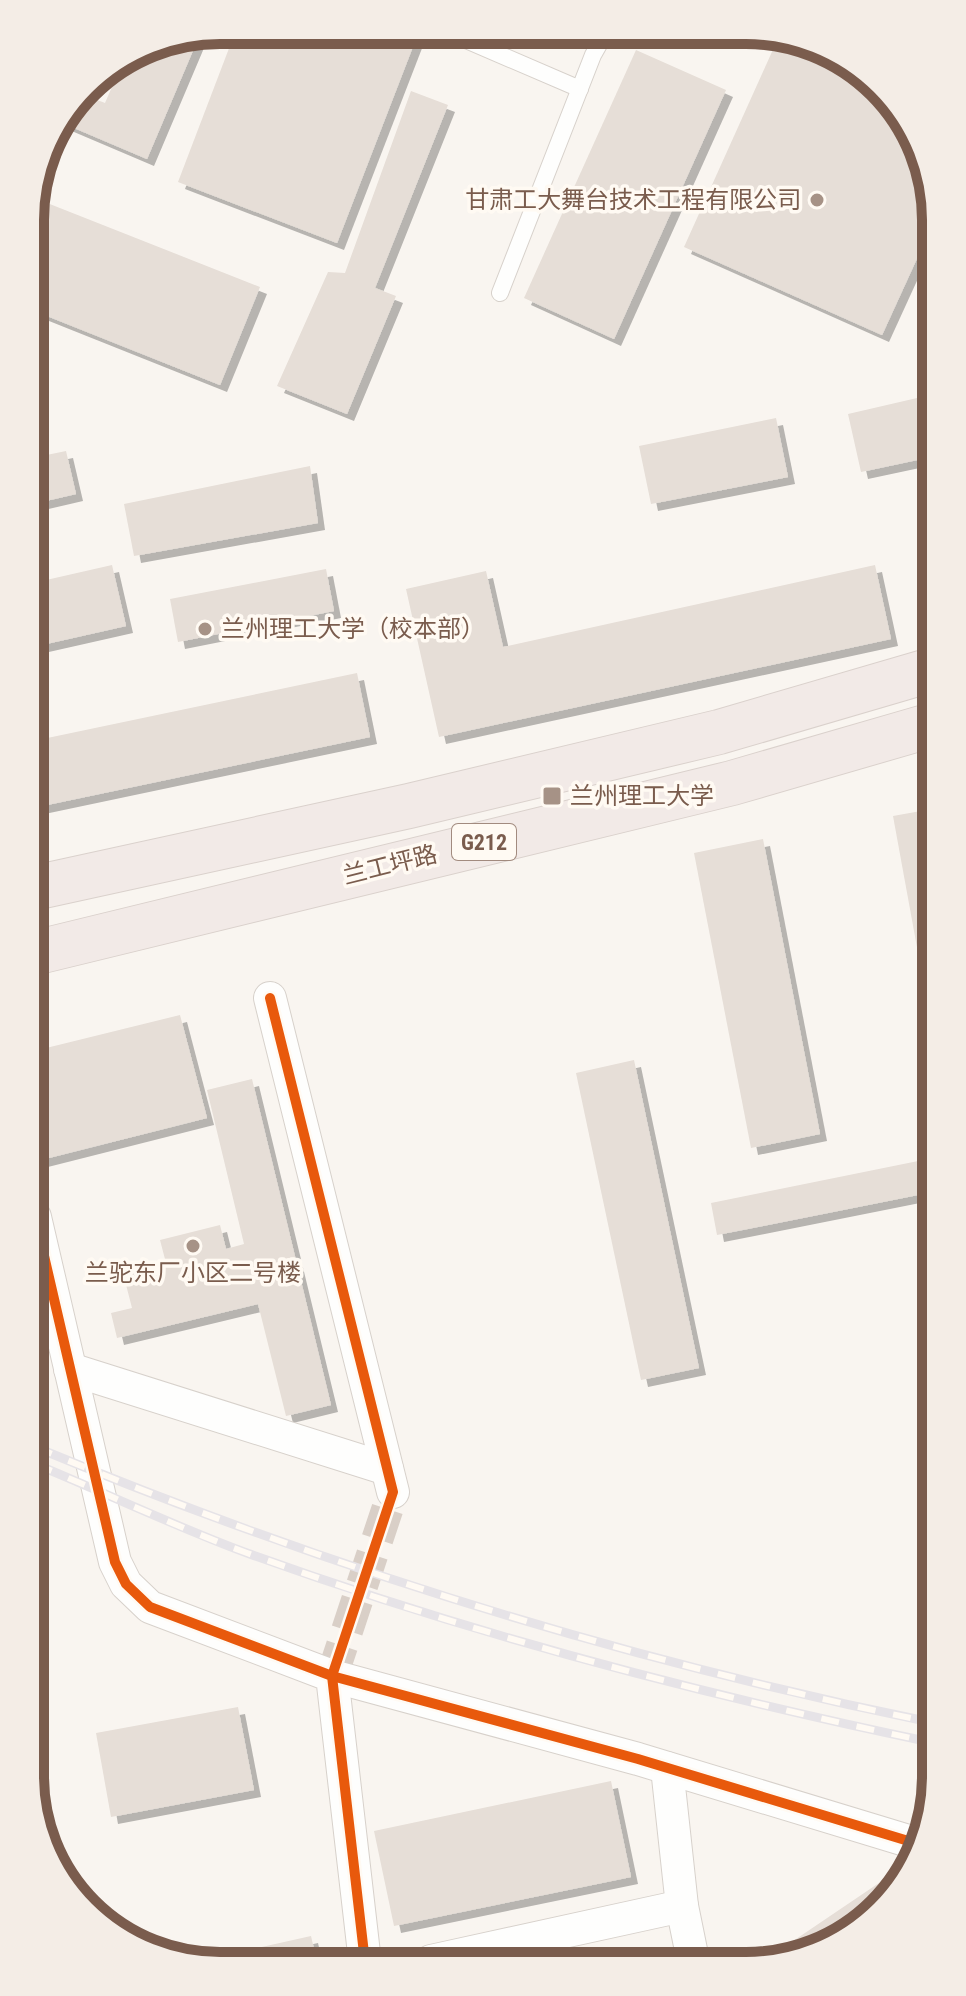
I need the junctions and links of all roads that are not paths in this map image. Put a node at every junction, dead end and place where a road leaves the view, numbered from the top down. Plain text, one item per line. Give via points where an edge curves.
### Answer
1 (475, 44) edge
2 (601, 44) edge
3 (580, 89) junction
4 (500, 293) dead end
5 (922, 673) edge
6 (922, 728) edge
7 (44, 886) edge
8 (44, 951) edge
9 (270, 998) dead end
10 (44, 1256) edge
11 (70, 1369) junction
12 (332, 1676) junction
13 (667, 1768) junction
14 (910, 1841) edge
15 (682, 1906) junction
16 (364, 1952) edge
17 (472, 1952) edge
18 (691, 1952) edge

1 - 3 lane
2 - 3 lane
3 - 4 lane
5 - 7 highway, G212 via 719,732
6 - 8 highway, 兰工坪路 / G212 via 732,783
9 - 11 street via 390,1481
10 - 11 street
11 - 12 street via 115,1562 126,1584 150,1607
12 - 13 street
12 - 16 street
13 - 14 street
13 - 15 street
15 - 17 street
15 - 18 street

